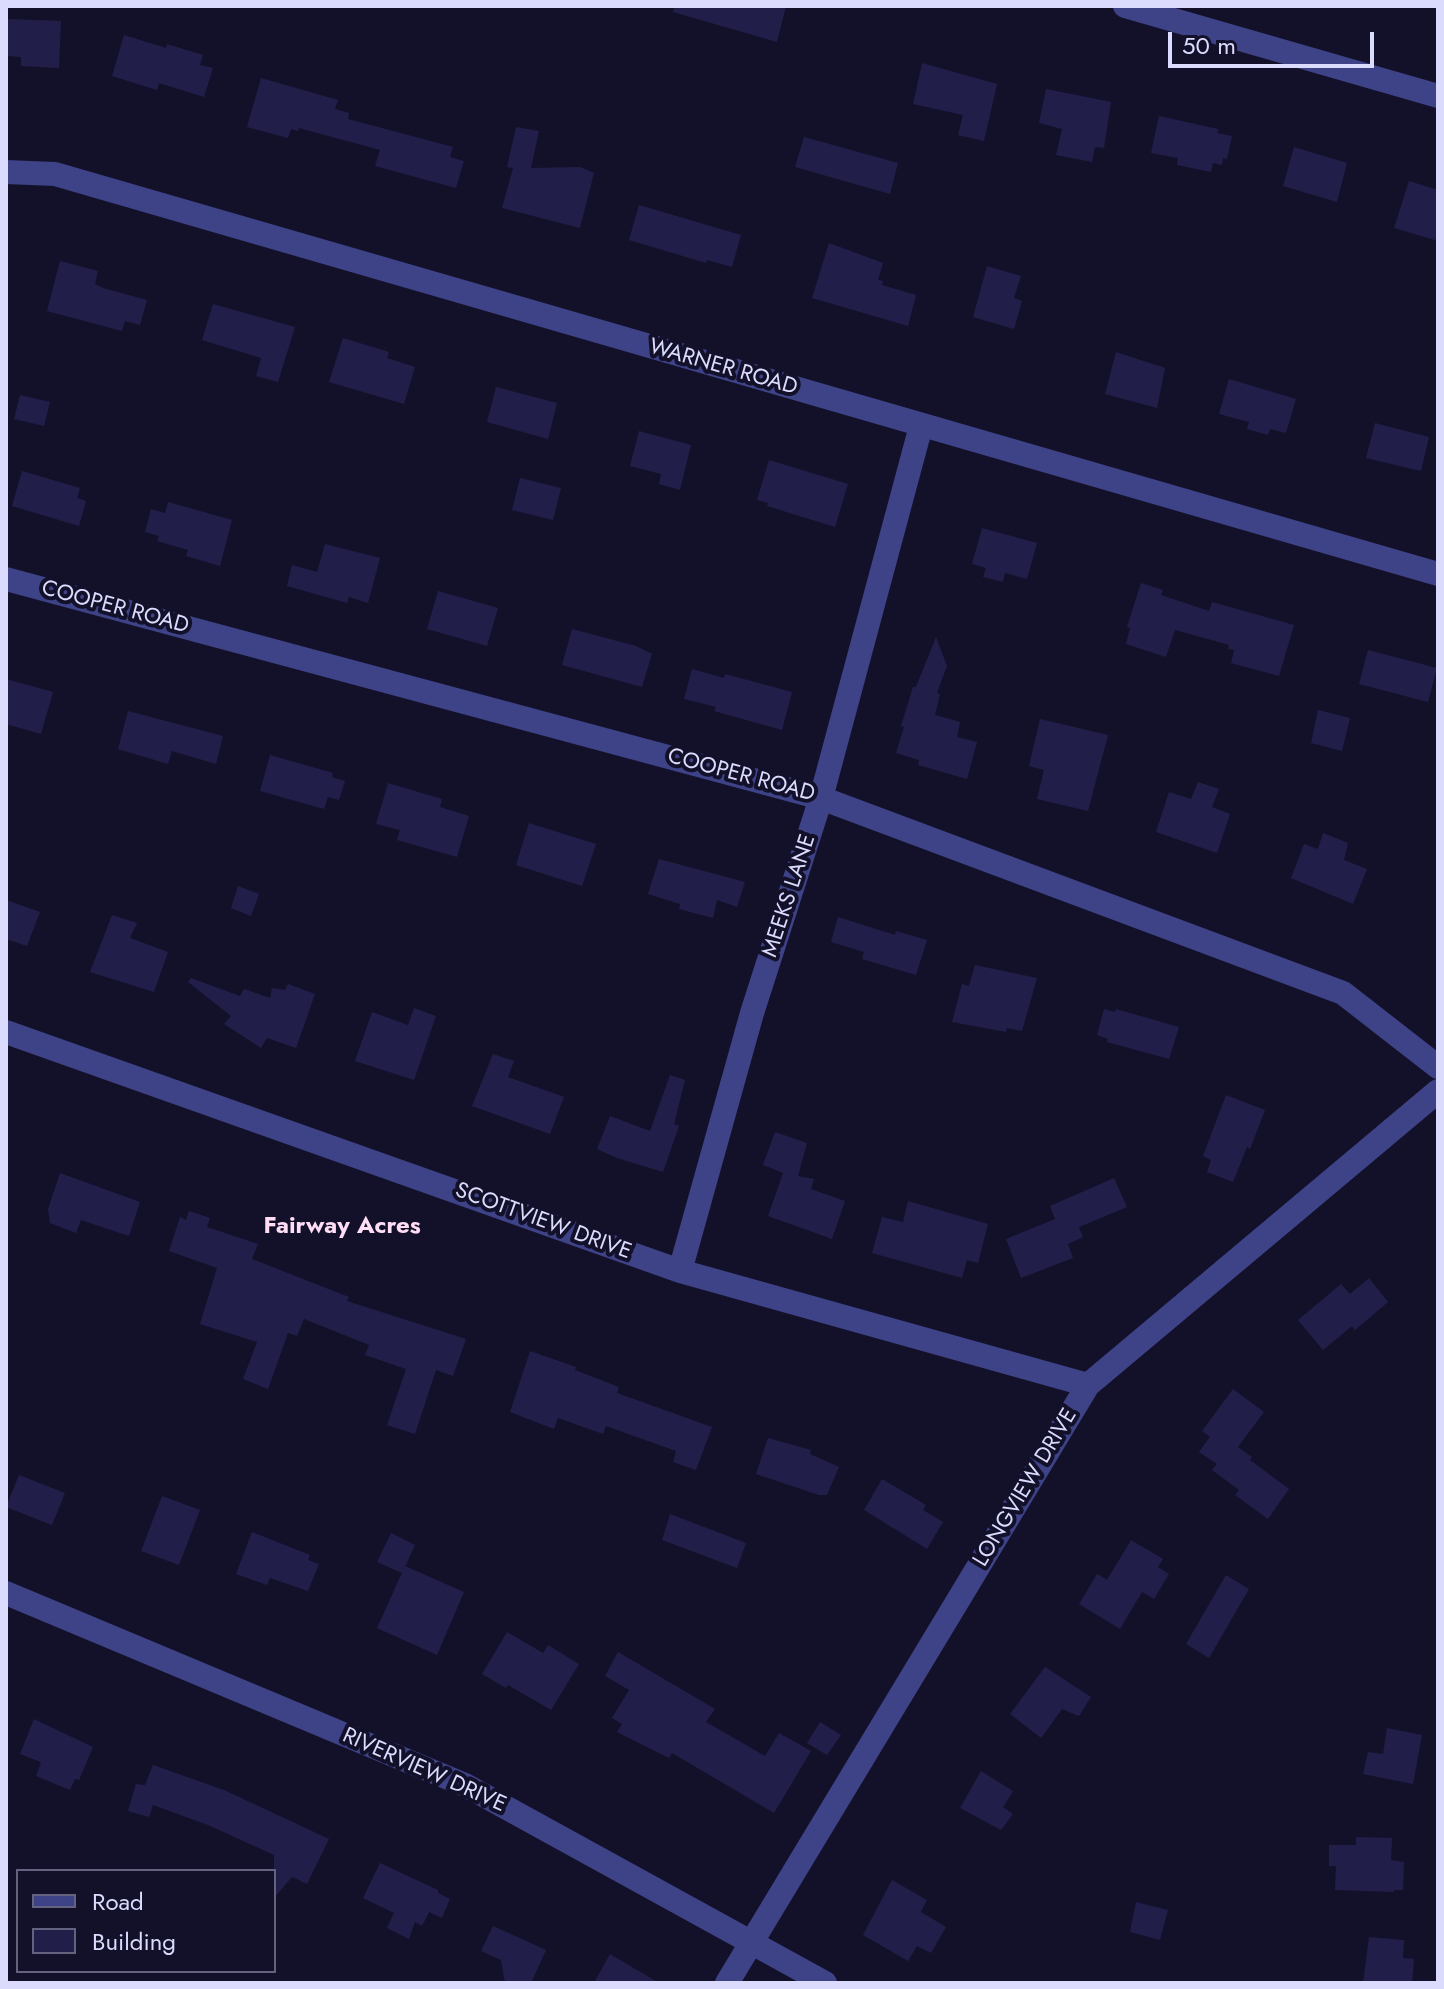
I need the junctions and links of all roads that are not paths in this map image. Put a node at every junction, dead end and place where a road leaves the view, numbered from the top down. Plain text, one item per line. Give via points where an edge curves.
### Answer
1 (1125, 6) edge
2 (1438, 96) edge
3 (6, 172) edge
4 (921, 426) junction
5 (1438, 574) edge
6 (6, 579) edge
7 (821, 798) junction
8 (6, 1032) edge
9 (1438, 1067) edge
10 (1438, 1091) edge
11 (680, 1271) junction
12 (1088, 1385) junction
13 (6, 1593) edge
14 (750, 1944) junction
15 (727, 1983) edge
16 (825, 1983) edge

1 - 2 street
3 - 4 street, WARNER ROAD via 55,174
4 - 5 street, WARNER ROAD
4 - 7 street, MEEKS LANE
6 - 7 street, COOPER ROAD
7 - 9 street, COOPER ROAD via 1343,993
7 - 11 street, MEEKS LANE via 752,1013
8 - 11 street, SCOTTVIEW DRIVE
10 - 12 street, LONGVIEW DRIVE
11 - 12 street, SCOTTVIEW DRIVE
12 - 14 street, LONGVIEW DRIVE
13 - 14 street, RIVERVIEW DRIVE via 465,1785
14 - 15 street, LONGVIEW DRIVE
14 - 16 street, RIVERVIEW DRIVE

